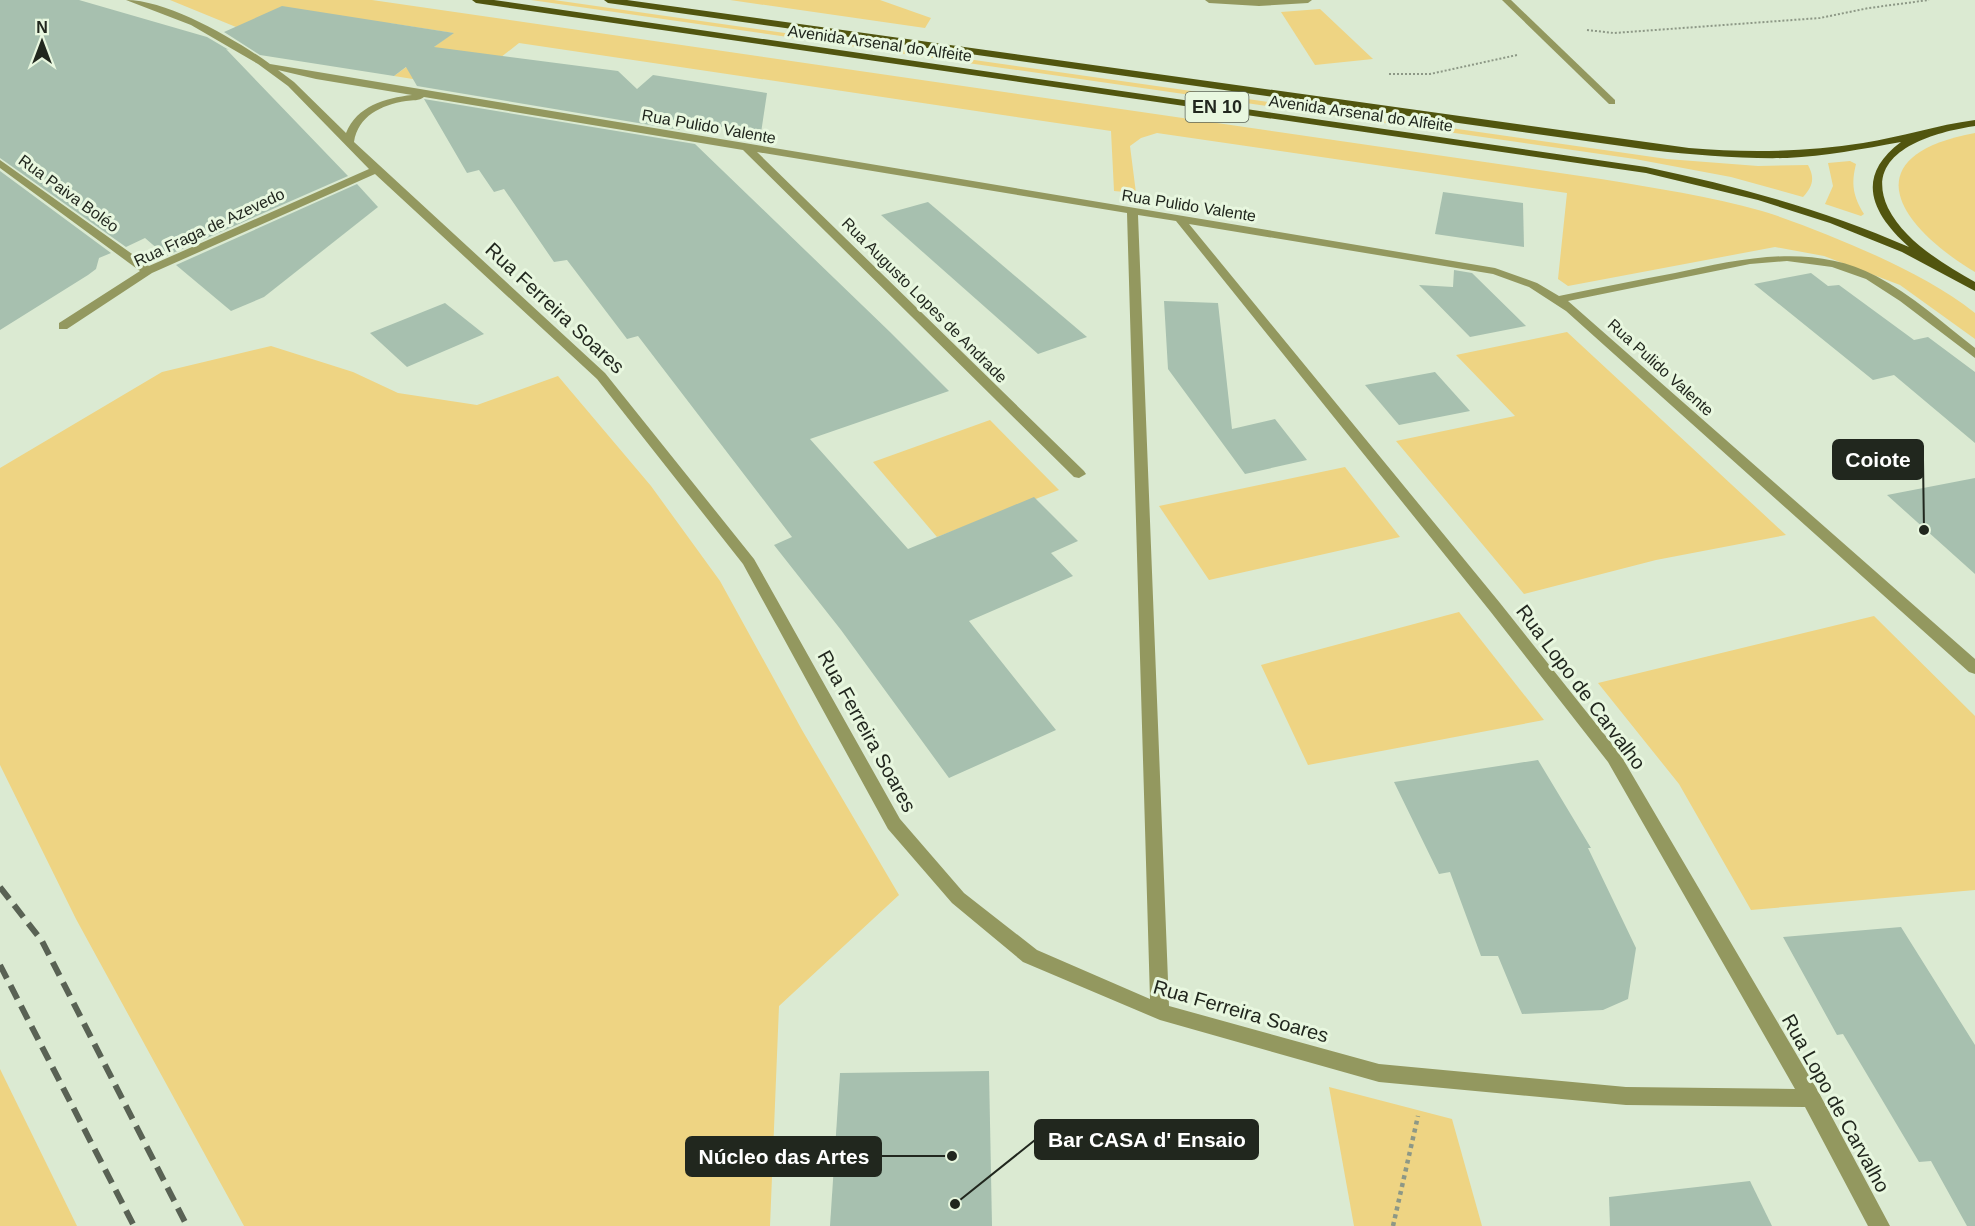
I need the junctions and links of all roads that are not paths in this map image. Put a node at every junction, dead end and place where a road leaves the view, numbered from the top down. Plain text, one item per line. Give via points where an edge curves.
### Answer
1 (130, 0) edge
2 (476, 0) edge
3 (608, 0) edge
4 (621, 0) edge
5 (1209, 0) edge
6 (1308, 0) edge
7 (1506, 0) edge
8 (650, 6) junction
9 (261, 62) junction
10 (449, 97) junction
11 (1612, 102) dead end
12 (1975, 116) edge
13 (1975, 123) edge
14 (1941, 128) junction
15 (1918, 136) junction
16 (349, 144) junction
17 (748, 149) junction
18 (0, 163) edge
19 (376, 170) junction
20 (1131, 212) junction
21 (1180, 220) junction
22 (1943, 268) junction
23 (148, 271) junction
24 (1975, 287) edge
25 (1557, 300) junction
26 (63, 326) dead end
27 (1975, 354) edge
28 (1079, 474) dead end
29 (1975, 668) edge
30 (1160, 1012) junction
31 (1811, 1098) junction
32 (1879, 1226) edge

1 - 9 street, Rua Ferreira Soares via 194,23
2 - 22 main road, Avenida Arsenal do Alfeite / EN 10 via 1646,170 1807,209 1890,241
3 - 8 main road, Avenida Arsenal do Alfeite / EN 10
4 - 8 street
5 - 6 street
7 - 11 street
8 - 15 main road, Avenida Arsenal do Alfeite / EN 10 via 1650,147 1722,154 1806,154
9 - 10 street, Rua Pulido Valente via 316,76
9 - 16 street, Rua Ferreira Soares via 291,84
10 - 16 street via 406,98 375,107 354,124
10 - 17 street, Rua Pulido Valente
12 - 14 main road
13 - 14 main road
14 - 15 main road
15 - 22 main road via 1887,155 1876,182 1878,198 1899,232
16 - 19 street, Rua Ferreira Soares
17 - 20 street, Rua Pulido Valente
17 - 28 street, Rua Augusto Lopes de Andrade
18 - 23 street, Rua Paiva Boléo
19 - 23 street, Rua Fraga de Azevedo
19 - 30 street, Rua Ferreira Soares via 601,376 749,562 894,824 958,898 1030,956
20 - 21 street, Rua Pulido Valente
20 - 30 street
21 - 25 street, Rua Pulido Valente via 1495,271 1533,285
21 - 31 street, Rua Lopo de Carvalho via 1614,758
22 - 24 main road
23 - 26 street, Rua Fraga de Azevedo
25 - 27 street via 1750,261 1798,259 1834,264 1870,277 1904,298
25 - 29 street, Rua Pulido Valente
30 - 31 street, Rua Ferreira Soares via 1379,1073 1626,1096
31 - 32 street, Rua Lopo de Carvalho

